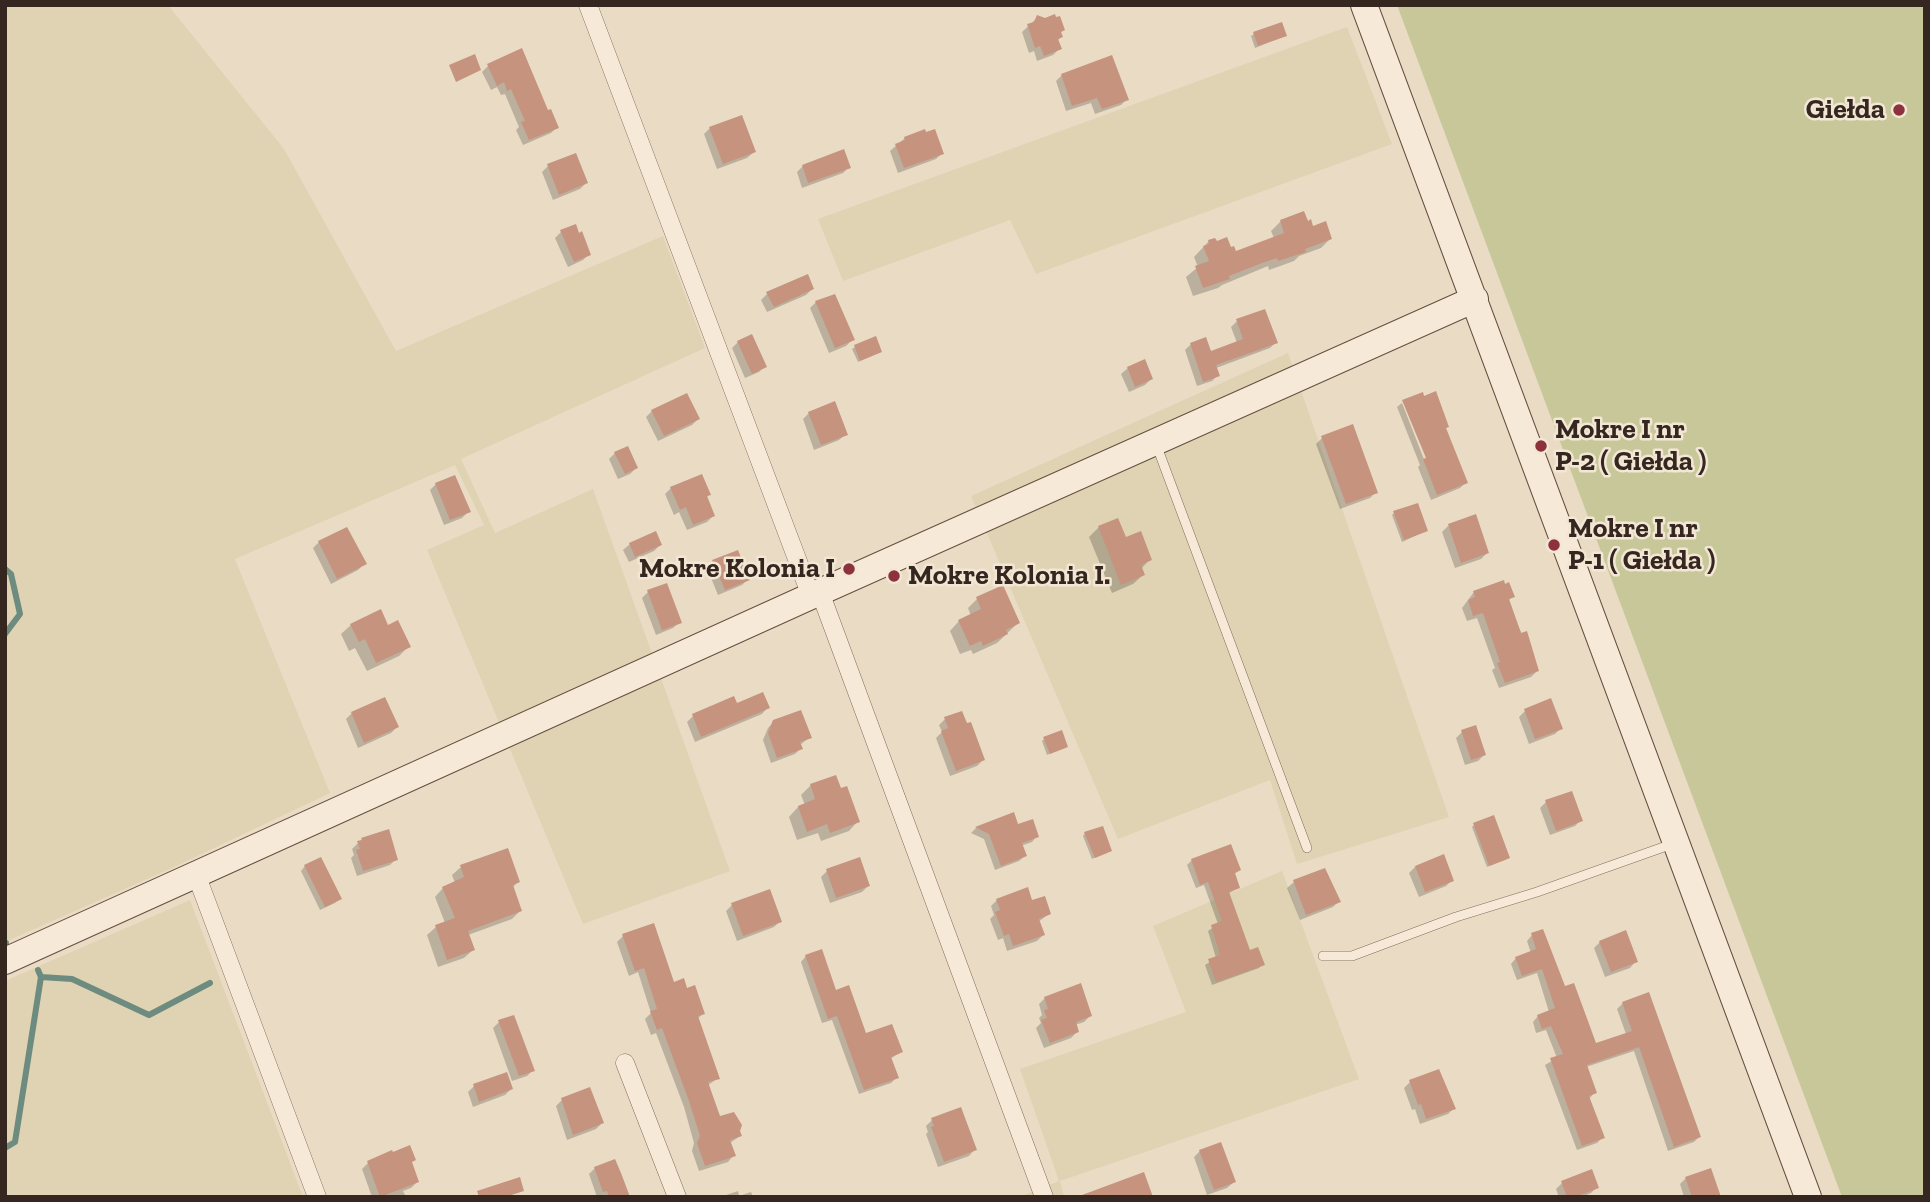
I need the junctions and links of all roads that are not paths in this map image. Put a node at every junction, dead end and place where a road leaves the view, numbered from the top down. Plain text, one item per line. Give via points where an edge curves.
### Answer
1 (588, 5) edge
2 (1364, 5) edge
3 (1475, 299) junction
4 (1152, 443) junction
5 (816, 594) junction
6 (1677, 843) junction
7 (1307, 848) dead end
8 (196, 874) junction
9 (1323, 956) dead end
10 (5, 961) edge
11 (625, 1063) dead end
12 (317, 1197) edge
13 (677, 1197) edge
14 (1044, 1197) edge
15 (1808, 1197) edge

1 - 5 street
2 - 3 street
3 - 4 street
3 - 6 street
4 - 5 street
4 - 7 lane
5 - 8 street
5 - 14 street
6 - 9 lane via 1352,956
6 - 15 street
8 - 10 street
8 - 12 street
11 - 13 street

